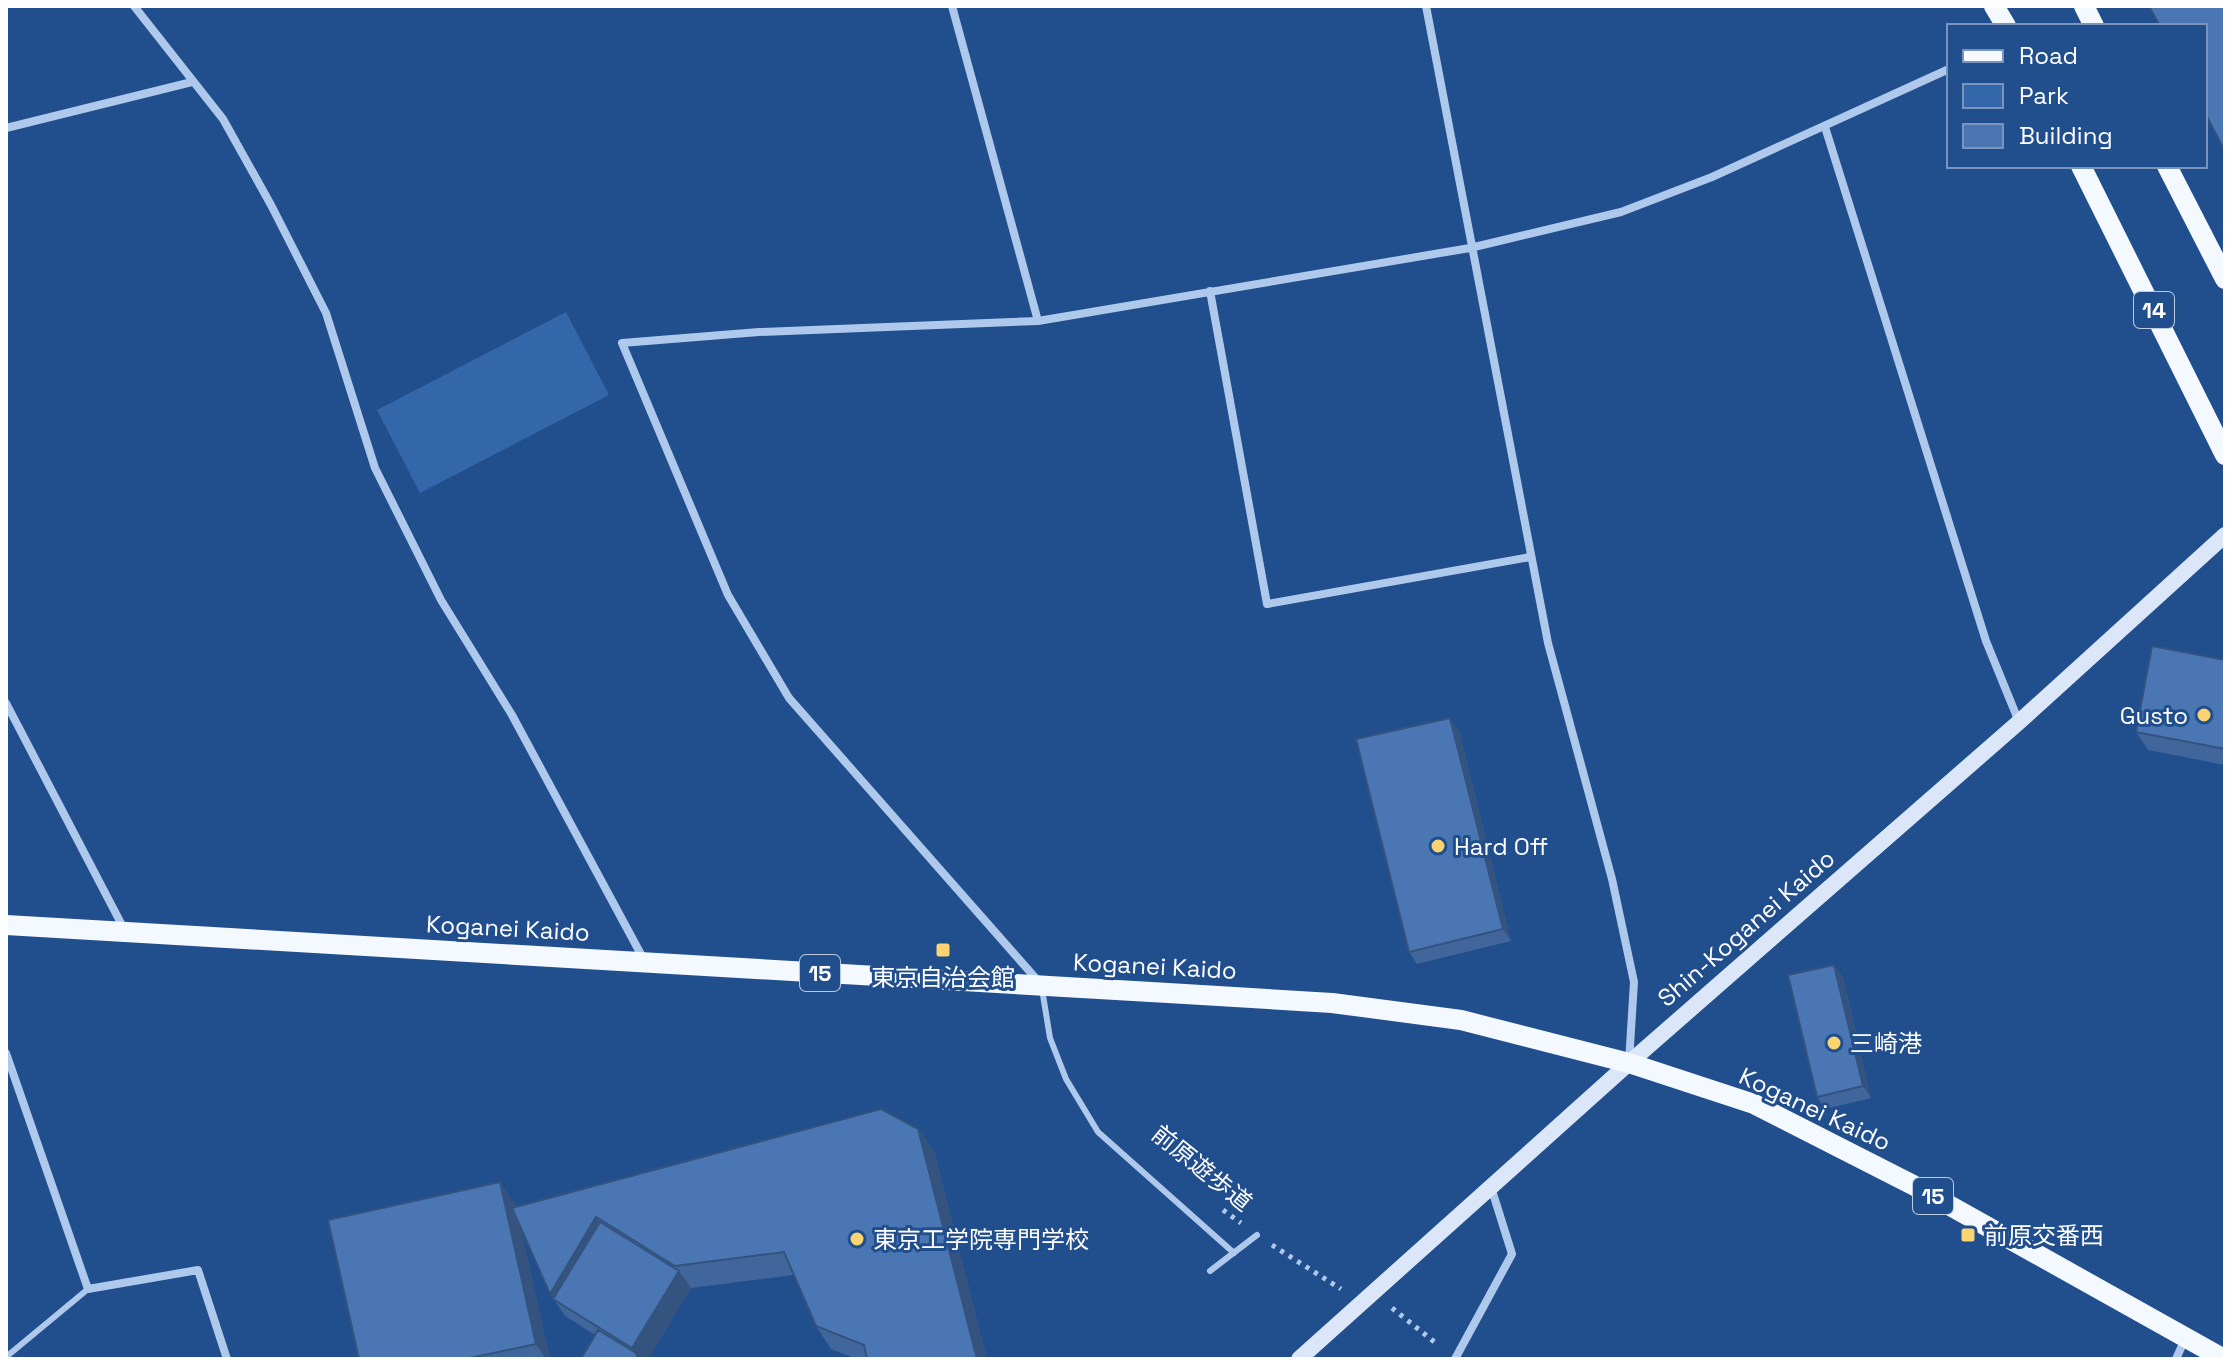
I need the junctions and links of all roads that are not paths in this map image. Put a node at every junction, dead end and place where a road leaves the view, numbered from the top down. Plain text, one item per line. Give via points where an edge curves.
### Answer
1 (134, 6) edge
2 (952, 6) edge
3 (1426, 6) edge
4 (1994, 6) edge
5 (2005, 24) edge
6 (1947, 70) edge
7 (192, 82) junction
8 (1825, 127) junction
9 (6, 128) edge
10 (2082, 168) edge
11 (2168, 168) edge
12 (1470, 248) junction
13 (2225, 279) edge
14 (1210, 291) junction
15 (1038, 321) junction
16 (2225, 455) edge
17 (2225, 535) edge
18 (1530, 557) junction
19 (6, 703) edge
20 (2019, 722) junction
21 (6, 925) edge
22 (126, 932) junction
23 (645, 962) junction
24 (1042, 985) junction
25 (6, 1053) edge
26 (1629, 1063) junction
27 (1491, 1187) junction
28 (1257, 1235) road end
29 (1234, 1253) junction
30 (1210, 1271) dead end
31 (88, 1289) junction
32 (2185, 1338) junction
33 (6, 1357) edge
34 (1455, 1358) edge
35 (227, 1359) edge
36 (1299, 1359) edge
37 (2176, 1359) edge
38 (2224, 1359) edge

1 - 7 street
2 - 15 street
3 - 12 street
4 - 5 main road
6 - 8 street
7 - 9 street
7 - 23 street via 223,119 326,313 375,468 441,600 519,727
8 - 12 street via 1621,212
8 - 20 street via 1986,641
10 - 16 main road, 14
11 - 13 main road
12 - 14 street
12 - 18 street
14 - 15 street
14 - 18 street via 1267,604
15 - 24 street via 622,343 728,595 789,698
17 - 20 main road, Shin-Koganei Kaido
18 - 26 street via 1634,982
19 - 22 street
20 - 26 main road, Shin-Koganei Kaido
21 - 22 main road, Koganei Kaido / 15
22 - 23 main road, Koganei Kaido / 15
23 - 24 main road, Koganei Kaido / 15
24 - 26 main road, Koganei Kaido / 15 via 1395,1010 1529,1034
24 - 29 lane via 1050,1038 1066,1079 1098,1132
25 - 31 street
26 - 27 main road, Shin-Koganei Kaido
26 - 32 main road, Koganei Kaido / 15 via 1754,1104 1913,1185
27 - 34 street via 1512,1254
27 - 36 main road, Shin-Koganei Kaido
28 - 29 lane
29 - 30 lane
31 - 33 lane
31 - 35 street via 198,1270
32 - 37 street
32 - 38 main road, Koganei Kaido / 15

